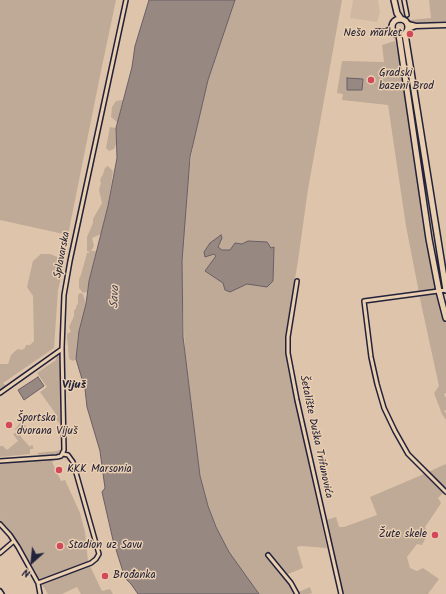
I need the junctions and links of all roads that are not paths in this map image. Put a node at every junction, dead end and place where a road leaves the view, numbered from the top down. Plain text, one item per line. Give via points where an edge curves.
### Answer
1 (126, 0) edge
2 (394, 0) edge
3 (404, 0) edge
4 (407, 16) dead end
5 (398, 20) junction
6 (446, 25) edge
7 (407, 29) junction
8 (392, 30) junction
9 (377, 31) dead end
10 (399, 36) junction
11 (428, 180) junction
12 (420, 181) junction
13 (297, 282) dead end
14 (446, 290) edge
15 (439, 292) junction
16 (446, 318) edge
17 (62, 348) junction
18 (0, 393) edge
19 (63, 454) junction
20 (0, 461) edge
21 (446, 492) edge
22 (0, 524) edge
23 (14, 541) junction
24 (0, 553) edge
25 (268, 556) dead end
26 (38, 583) junction
27 (0, 592) edge
28 (40, 593) edge
29 (2, 594) edge
30 (297, 594) edge
31 (341, 594) edge

1 - 17 street, Splavarska via 70,261 63,306
2 - 5 main road
3 - 4 street
5 - 7 main road via 405,21
5 - 8 main road via 393,23
6 - 7 street via 416,26
7 - 10 main road
7 - 11 main road
8 - 9 street
8 - 10 main road
10 - 12 main road
11 - 12 main road
11 - 14 main road
12 - 15 main road
13 - 31 street, Šetalište Duška Trifunovića via 288,352
14 - 15 street
15 - 16 main road
15 - 21 street via 364,301 377,384 384,408 408,454
17 - 18 street
17 - 19 street, Splavarska
19 - 20 street via 57,457
19 - 26 street via 68,455 73,462 99,554 91,563
22 - 23 street
23 - 24 street
23 - 26 street
25 - 30 street
26 - 28 street
27 - 29 street

